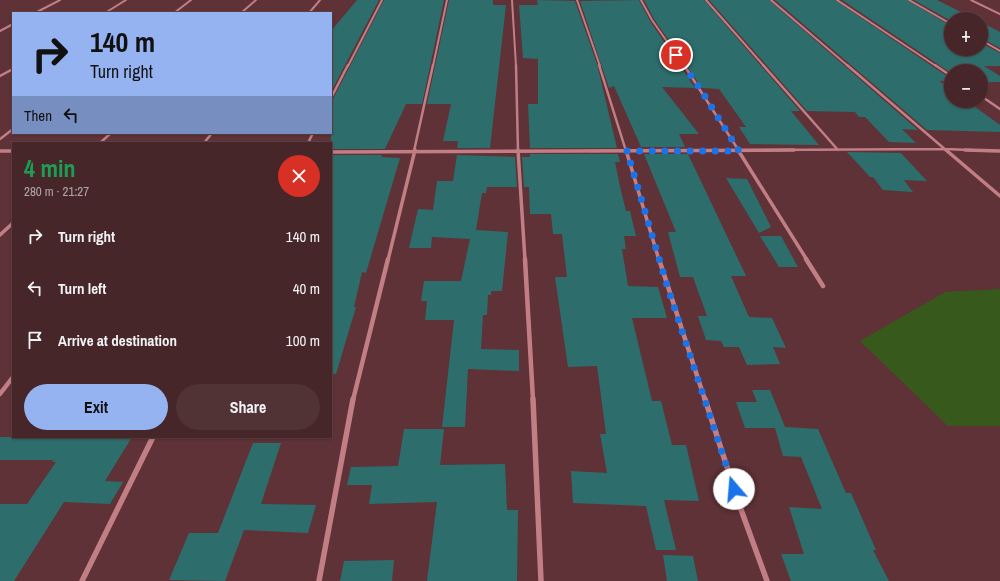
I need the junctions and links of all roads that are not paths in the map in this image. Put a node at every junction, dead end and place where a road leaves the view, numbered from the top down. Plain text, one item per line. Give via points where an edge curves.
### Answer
1 (60, 0) edge
2 (126, 0) edge
3 (192, 0) edge
4 (256, 0) edge
5 (320, 0) edge
6 (382, 0) edge
7 (448, 0) edge
8 (512, 0) edge
9 (577, 0) edge
10 (641, 0) edge
11 (706, 0) edge
12 (770, 0) edge
13 (837, 0) edge
14 (909, 0) edge
15 (971, 0) edge
16 (37, 12) edge
17 (107, 12) edge
18 (175, 12) edge
19 (242, 12) edge
20 (310, 12) edge
21 (1000, 14) edge
22 (944, 20) edge
23 (12, 25) edge
24 (0, 31) edge
25 (988, 44) edge
26 (1000, 51) edge
27 (12, 69) edge
28 (944, 71) edge
29 (0, 76) edge
30 (332, 96) edge
31 (988, 101) edge
32 (1000, 109) edge
33 (12, 130) edge
34 (110, 134) edge
35 (211, 134) edge
36 (0, 139) edge
37 (101, 142) edge
38 (205, 142) edge
39 (945, 149) junction
40 (12, 150) edge
41 (838, 150) junction
42 (0, 151) edge
43 (518, 151) junction
44 (627, 151) junction
45 (739, 151) junction
46 (1000, 151) edge
47 (332, 152) edge
48 (414, 153) junction
49 (1000, 196) edge
50 (12, 224) edge
51 (0, 235) edge
52 (823, 286) dead end
53 (12, 378) edge
54 (0, 394) edge
55 (153, 438) edge
56 (82, 581) edge
57 (319, 581) edge
58 (541, 581) edge
59 (767, 581) edge

1 - 16 street
2 - 17 street
3 - 18 street
4 - 19 street
5 - 20 street
6 - 30 street
7 - 48 street
8 - 43 street via 516,48
9 - 44 street
10 - 45 street
11 - 41 street
12 - 39 street
13 - 28 street
14 - 22 street
15 - 21 street
23 - 24 street
25 - 26 street
27 - 29 street
31 - 32 street
33 - 36 street
34 - 37 street
35 - 38 street
39 - 41 street
39 - 46 street
39 - 49 street
40 - 42 street
41 - 45 street
43 - 44 street
43 - 48 street
43 - 58 street via 530,328
44 - 45 street
44 - 59 street via 668,289
45 - 52 street
47 - 48 street
48 - 57 street via 353,399
50 - 51 street
53 - 54 street
55 - 56 street

